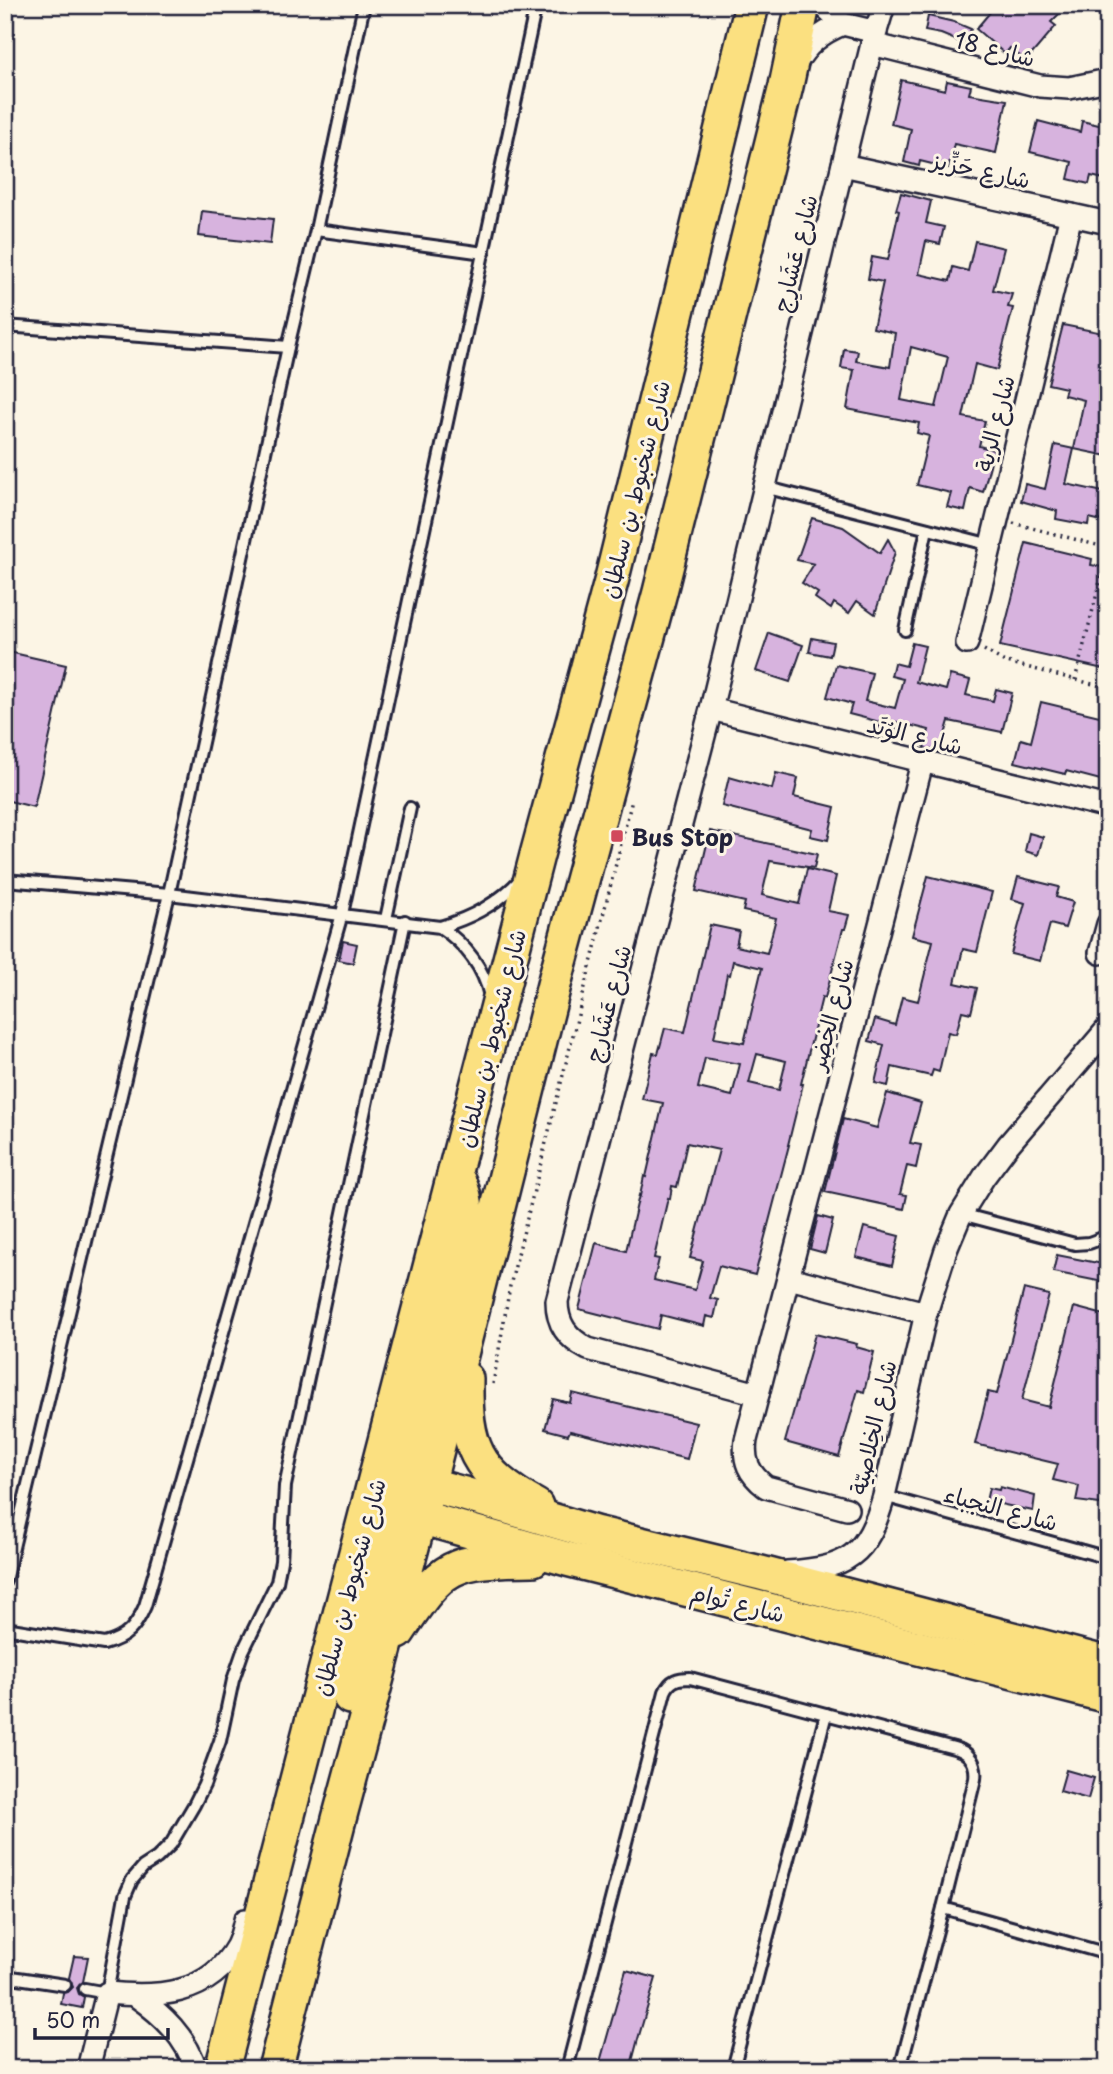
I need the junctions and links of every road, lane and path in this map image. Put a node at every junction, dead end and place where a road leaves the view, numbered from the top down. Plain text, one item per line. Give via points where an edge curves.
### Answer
1 (364, 5) edge
2 (536, 5) edge
3 (752, 5) edge
4 (803, 5) edge
5 (823, 5) edge
6 (884, 5) edge
7 (843, 24) junction
8 (874, 38) junction
9 (1108, 80) edge
10 (786, 86) junction
11 (842, 165) junction
12 (1071, 215) junction
13 (1108, 223) edge
14 (316, 230) junction
15 (484, 253) junction
16 (5, 326) edge
17 (288, 347) junction
18 (764, 487) junction
19 (998, 519) junction
20 (927, 529) junction
21 (991, 545) junction
22 (1108, 549) edge
23 (905, 630) dead end
24 (968, 638) joint
25 (1075, 680) junction
26 (1108, 688) edge
27 (711, 709) junction
28 (922, 763) junction
29 (410, 807) dead end
30 (1108, 807) edge
31 (537, 855) junction
32 (5, 880) edge
33 (169, 894) junction
34 (342, 914) junction
35 (386, 919) junction
36 (405, 921) junction
37 (1108, 924) edge
38 (440, 927) junction
39 (1100, 953) dead end
40 (494, 1020) junction
41 (1108, 1028) edge
42 (961, 1214) junction
43 (1108, 1236) edge
44 (789, 1278) junction
45 (926, 1313) junction
46 (466, 1333) junction
47 (758, 1394) junction
48 (398, 1494) junction
49 (884, 1496) junction
50 (847, 1509) dead end
51 (595, 1533) junction
52 (486, 1536) junction
53 (1108, 1558) edge
54 (567, 1559) junction
55 (761, 1573) junction
56 (5, 1581) edge
57 (5, 1629) edge
58 (385, 1653) junction
59 (1108, 1664) edge
60 (1108, 1696) edge
61 (826, 1714) junction
62 (292, 1800) junction
63 (338, 1819) junction
64 (943, 1909) junction
65 (1108, 1954) edge
66 (5, 1976) edge
67 (65, 1986) dead end
68 (85, 1989) dead end
69 (107, 1993) junction
70 (136, 1996) junction
71 (88, 2069) edge
72 (196, 2069) edge
73 (222, 2069) edge
74 (275, 2069) edge
75 (567, 2069) edge
76 (733, 2069) edge
77 (900, 2069) edge

1 - 14 lane
2 - 15 lane
3 - 31 main road, شارع شخبوط بن سلطان via 612,578
4 - 10 main road, شارع شخبوط بن سلطان
5 - 7 street
6 - 8 street, شارع عَشَارِج
7 - 8 street
7 - 10 street via 811,43
8 - 9 street, شارع 18 via 1040,86 1069,88
8 - 11 street, شارع عَشَارِج
10 - 46 main road, شارع شخبوط بن سلطان via 660,592
11 - 12 street, شارع حَزِّيز
11 - 18 street, شارع عَشَارِج
12 - 13 street, شارع حَزِّيز
12 - 19 street, شارع الرية
14 - 15 lane
14 - 17 lane
15 - 34 lane
16 - 17 lane
17 - 33 lane
18 - 20 lane
18 - 27 street, شارع عَشَارِج
19 - 21 street, شارع الرية
19 - 22 path
20 - 21 lane
20 - 23 lane
21 - 24 street, شارع الرية
22 - 25 path
24 - 25 path via 996,658
25 - 26 path
27 - 28 street, شارع الوُتَد
27 - 47 street, شارع عَشَارِج via 559,1290 557,1312 565,1332 588,1349
28 - 30 street, شارع الوُتَد
28 - 44 street, شارع الخِضِر
29 - 35 lane
31 - 38 lane via 497,902
31 - 40 main road, شارع شخبوط بن سلطان
32 - 33 lane
33 - 34 lane
33 - 56 lane
34 - 35 lane
34 - 57 lane via 139,1621 130,1633 104,1644
35 - 36 lane
36 - 38 lane
36 - 69 lane via 285,1486 277,1582 243,1651 220,1741 194,1805 171,1844 143,1867 125,1896
37 - 39 street
38 - 40 lane via 464,946 482,972
40 - 48 main road, شارع شخبوط بن سلطان via 455,1173
41 - 42 street, شارع الخِلاصيّة via 1008,1145
42 - 43 lane via 1074,1244
42 - 45 street, شارع الخِلاصيّة
44 - 45 street
44 - 47 street, شارع الخِضِر
45 - 49 street, شارع الخِلاصيّة
46 - 48 main road, شارع شخبوط بن سلطان
46 - 51 main road via 467,1422 479,1458 526,1501
47 - 50 street, شارع الخِضِر via 744,1454 755,1479 766,1487
48 - 51 main road, شارع تُوام via 464,1494
48 - 52 main road, شارع تُوام
48 - 58 main road, شارع شخبوط بن سلطان
48 - 62 main road, شارع شخبوط بن سلطان
48 - 63 main road via 335,1754
49 - 53 lane, شارع النجباء
49 - 55 street, شارع الخِلاصيّة via 870,1536 845,1561 817,1570
51 - 52 main road via 573,1533 492,1513 480,1519
51 - 55 main road, شارع تُوام
52 - 54 main road, شارع تُوام
54 - 58 main road via 496,1560 453,1569 422,1597
54 - 60 main road, شارع تُوام
55 - 59 main road, شارع تُوام
58 - 63 main road, شارع شخبوط بن سلطان
61 - 64 lane via 962,1750 974,1762 975,1779
61 - 75 lane via 690,1678 668,1685
61 - 76 lane
62 - 70 street via 268,1847 229,1959 218,1971 187,1988
62 - 73 main road, شارع شخبوط بن سلطان
63 - 74 main road, شارع شخبوط بن سلطان
64 - 65 lane
64 - 77 lane
66 - 67 lane
68 - 69 lane
69 - 70 street
69 - 71 street
70 - 72 street via 172,2026

